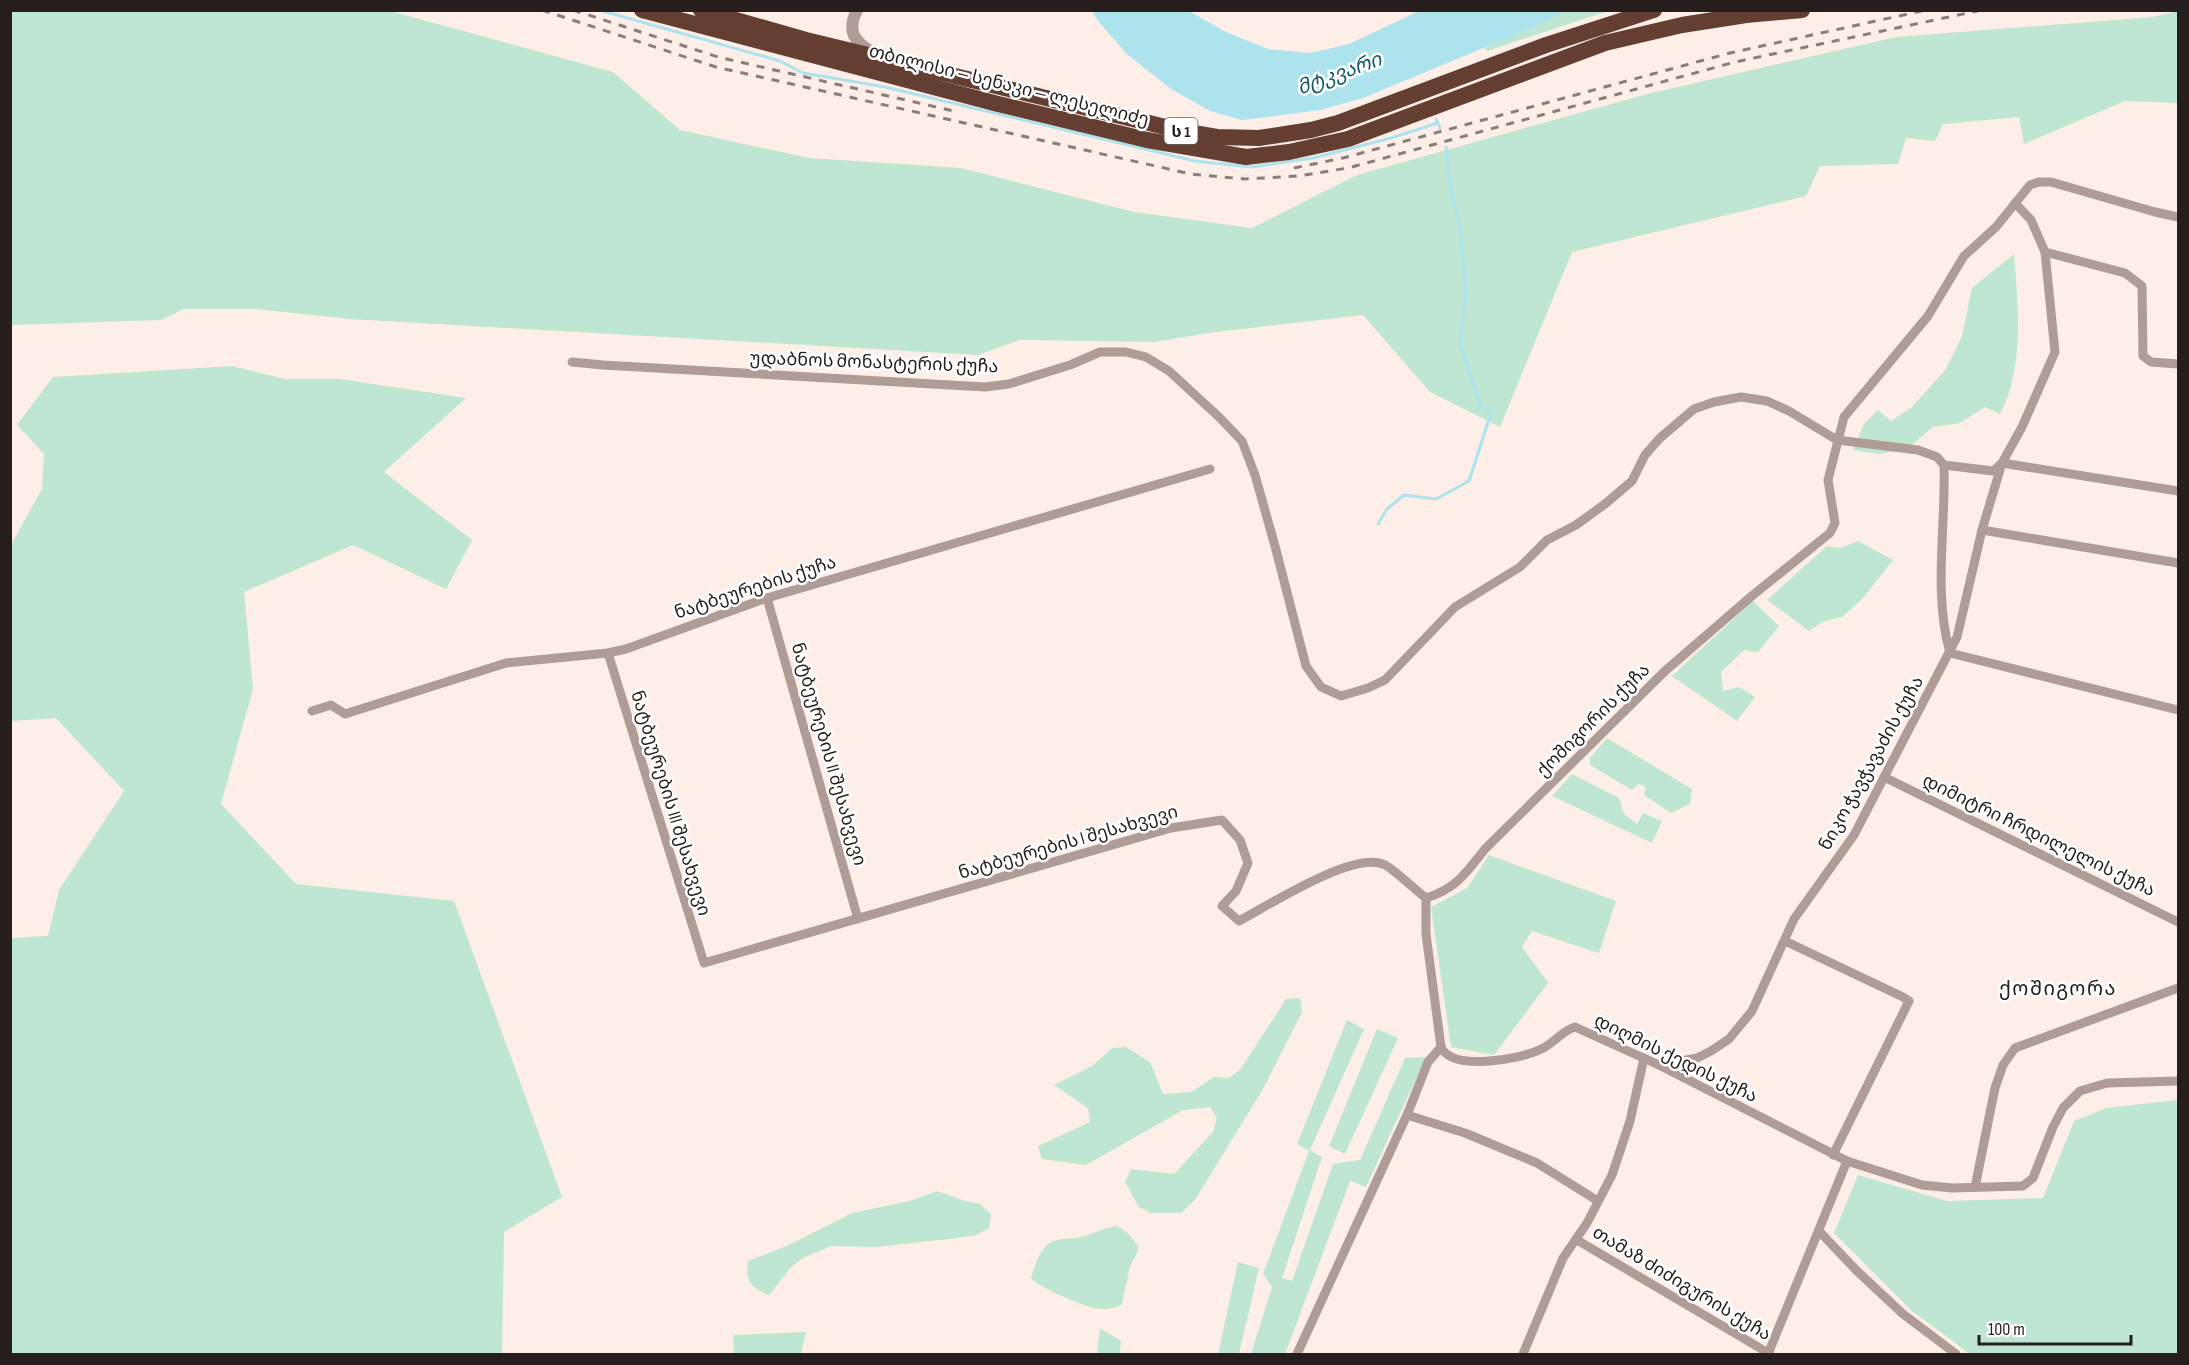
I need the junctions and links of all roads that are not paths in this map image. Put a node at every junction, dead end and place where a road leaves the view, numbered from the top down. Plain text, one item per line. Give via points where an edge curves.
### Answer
1 (642, 10) edge
2 (701, 10) edge
3 (857, 10) edge
4 (1654, 10) edge
5 (1802, 10) edge
6 (882, 58) junction
7 (2015, 203) junction
8 (2178, 217) edge
9 (2045, 252) junction
10 (572, 362) dead end
11 (2178, 364) edge
12 (1837, 440) junction
13 (2002, 463) junction
14 (1944, 465) junction
15 (1210, 469) dead end
16 (2178, 491) edge
17 (1982, 530) junction
18 (2178, 563) edge
19 (767, 598) junction
20 (608, 653) junction
21 (1950, 653) junction
22 (2178, 710) edge
23 (312, 711) dead end
24 (1884, 777) junction
25 (1426, 898) junction
26 (858, 918) junction
27 (2178, 922) edge
28 (1785, 941) junction
29 (704, 963) joint
30 (2178, 988) edge
31 (1441, 1047) junction
32 (1644, 1058) junction
33 (1659, 1065) junction
34 (2178, 1081) edge
35 (1407, 1116) junction
36 (1833, 1155) junction
37 (1847, 1161) junction
38 (1975, 1187) junction
39 (1598, 1201) junction
40 (1819, 1231) junction
41 (1577, 1240) junction
42 (1297, 1354) edge
43 (1523, 1354) edge
44 (1769, 1354) edge
45 (1956, 1354) edge

1 - 5 highway, თბილისი — სენაკი — ლესელიძე / ს 1 via 1135,137 1246,157 1348,139 1605,43 1682,25
2 - 6 highway, თბილისი — სენაკი — ლესელიძე / ს 1
3 - 6 street via 852,25 856,41
4 - 6 highway, თბილისი — სენაკი — ლესელიძე / ს 1 via 1546,45 1338,123 1259,138 1217,137 1160,126
7 - 8 street, ქოშიგორის ქუჩა via 2030,185 2051,182
7 - 9 street, ნიკო ჭავჭავაძის ქუჩა via 2031,220
7 - 12 street, ქოშიგორის ქუჩა via 1959,264 1928,316 1844,417
9 - 11 street via 2125,273 2142,286 2143,356 2151,362
9 - 13 street, ნიკო ჭავჭავაძის ქუჩა via 2055,352
10 - 12 street, უდაბნოს მონასტერის ქუჩა via 985,387 1009,384 1100,352 1146,357 1169,371 1242,441 1275,546 1306,666 1320,687 1341,696 1385,680 1455,607 1520,567 1547,540 1605,504 1632,481 1645,455 1660,438 1694,409 1741,397 1767,401
12 - 14 street via 1918,450
12 - 25 street, ქოშიგორის ქუჩა via 1828,480 1835,523 1830,533 1665,671 1485,849 1460,881
13 - 14 street via 1993,471
13 - 16 street
13 - 17 street, ნიკო ჭავჭავაძის ქუჩა
14 - 21 street via 1941,600
15 - 19 street, ნატბეურების ქუჩა
17 - 18 street
17 - 21 street, ნიკო ჭავჭავაძის ქუჩა
19 - 20 street, ნატბეურების ქუჩა
19 - 26 street, ნატბეურების II შესახვევი
20 - 23 street, ნატბეურების ქუჩა via 506,663 345,714 331,705
20 - 29 street, ნატბეურების III შესახვევი
21 - 22 street
21 - 24 street, ნიკო ჭავჭავაძის ქუჩა
24 - 27 street, დიმიტრი ჩრდილელის ქუჩა
24 - 28 street, ნიკო ჭავჭავაძის ქუჩა via 1854,835 1794,919
25 - 26 street, ნატბეურების I შესახვევი via 1383,864 1365,862 1326,874 1239,921 1222,906 1236,891 1248,863 1240,840 1222,820 1171,828
25 - 31 street via 1425,934
26 - 29 street, ნატბეურების I შესახვევი
28 - 33 street, ნიკო ჭავჭავაძის ქუჩა via 1752,1011 1729,1040 1698,1058
28 - 36 street via 1909,1001
30 - 38 street via 2015,1048 2003,1065 1995,1088
31 - 32 street, დიღმის ქედის ქუჩა via 1453,1057 1490,1062 1541,1050 1575,1027
31 - 35 street via 1428,1062
32 - 33 street, დიღმის ქედის ქუჩა
32 - 39 street via 1630,1121 1612,1175
33 - 36 street, დიღმის ქედის ქუჩა
34 - 38 street, დიღმის ქედის ქუჩა via 2107,1083 2080,1091 2063,1108 2033,1178 2023,1186
35 - 39 street via 1465,1133 1537,1163
35 - 42 street
36 - 37 street, დიღმის ქედის ქუჩა
37 - 38 street, დიღმის ქედის ქუჩა via 1922,1185
37 - 40 street
39 - 41 street
40 - 44 street
40 - 45 street via 1903,1314
41 - 43 street via 1563,1258
41 - 44 street, თამაზ ძიძიგურის ქუჩა

